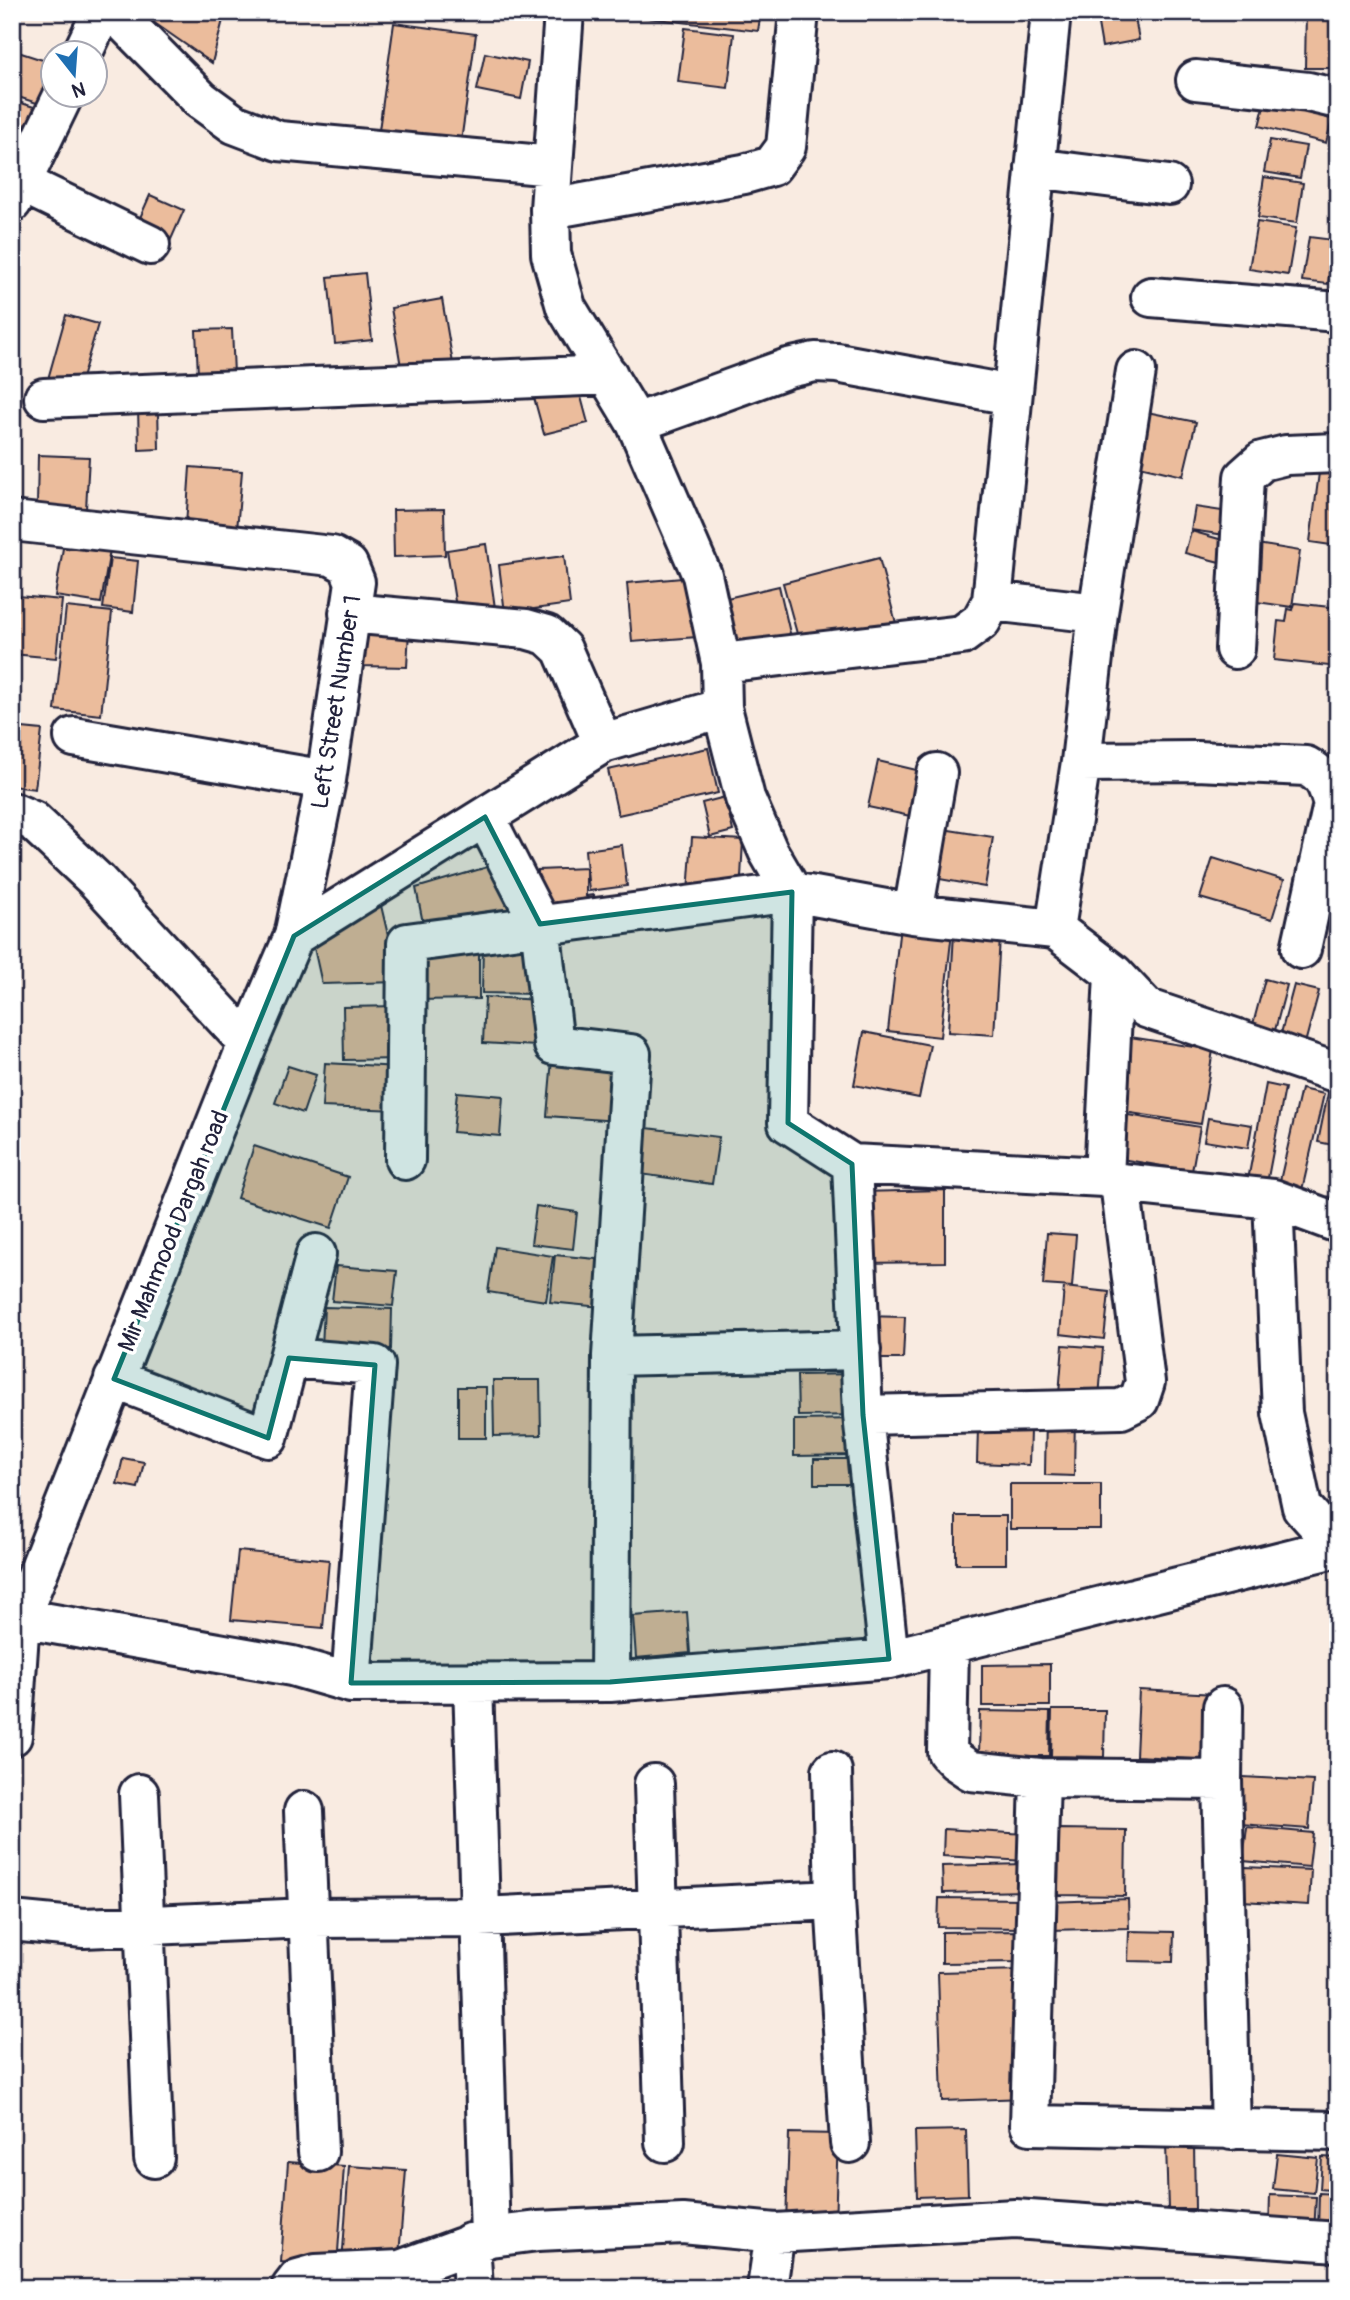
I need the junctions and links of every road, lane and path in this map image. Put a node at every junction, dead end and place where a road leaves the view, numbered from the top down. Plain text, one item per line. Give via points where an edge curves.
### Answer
1 (102, 12) edge
2 (114, 12) edge
3 (564, 12) edge
4 (800, 12) edge
5 (1051, 12) edge
6 (90, 38) edge
7 (1196, 80) dead end
8 (1338, 99) edge
9 (57, 108) edge
10 (553, 166) junction
11 (1035, 168) junction
12 (1168, 185) dead end
13 (17, 193) edge
14 (551, 209) junction
15 (150, 245) dead end
16 (1151, 297) dead end
17 (1338, 312) edge
18 (1136, 371) dead end
19 (608, 376) junction
20 (1012, 395) junction
21 (44, 398) dead end
22 (636, 423) junction
23 (1338, 453) edge
24 (12, 521) edge
25 (992, 601) junction
26 (349, 613) junction
27 (1098, 613) junction
28 (1235, 649) dead end
29 (721, 663) junction
30 (722, 708) junction
31 (74, 737) dead end
32 (603, 743) junction
33 (1082, 762) junction
34 (937, 773) dead end
35 (326, 780) junction
36 (12, 812) edge
37 (485, 817) junction
38 (792, 892) junction
39 (913, 914) junction
40 (540, 924) junction
41 (1055, 929) junction
42 (294, 936) junction
43 (1301, 949) dead end
44 (1114, 974) junction
45 (248, 1043) junction
46 (1338, 1073) edge
47 (405, 1160) dead end
48 (852, 1164) junction
49 (1112, 1180) junction
50 (1273, 1199) junction
51 (1338, 1223) edge
52 (316, 1254) dead end
53 (861, 1350) junction
54 (612, 1356) junction
55 (289, 1358) junction
56 (114, 1379) junction
57 (863, 1415) junction
58 (1338, 1547) edge
59 (20, 1618) junction
60 (949, 1645) junction
61 (889, 1659) junction
62 (473, 1682) junction
63 (610, 1682) junction
64 (351, 1683) junction
65 (1223, 1707) dead end
66 (13, 1717) edge
67 (832, 1771) dead end
68 (1040, 1778) junction
69 (1222, 1780) junction
70 (654, 1784) dead end
71 (139, 1794) dead end
72 (303, 1811) dead end
73 (835, 1900) junction
74 (657, 1909) junction
75 (308, 1917) junction
76 (480, 1917) junction
77 (12, 1921) edge
78 (145, 1925) junction
79 (1231, 2130) junction
80 (1338, 2131) edge
81 (665, 2143) dead end
82 (850, 2143) dead end
83 (318, 2152) dead end
84 (154, 2158) dead end
85 (775, 2233) junction
86 (480, 2240) junction
87 (1338, 2242) edge
88 (290, 2288) edge
89 (473, 2288) edge
90 (767, 2288) edge

1 - 6 street
2 - 10 street via 201,100 234,124 279,141
3 - 10 street
4 - 14 street via 786,147 772,166
5 - 11 street
7 - 8 street
9 - 13 street
10 - 14 street
11 - 12 street
11 - 20 street
13 - 15 street
14 - 19 street via 551,254 566,307
16 - 17 street
18 - 27 street
19 - 21 street
19 - 22 street
20 - 22 street via 815,362
20 - 25 street
22 - 29 street via 702,575
23 - 28 street via 1262,461 1244,477
24 - 26 street, Left Street Number 1 via 332,556 348,565 355,582
25 - 27 street
25 - 29 street via 981,621 962,635
26 - 32 street via 526,629 547,635 562,649
26 - 35 street, Left Street Number 1
27 - 33 street
29 - 30 street
30 - 32 street
30 - 38 street via 745,798
31 - 35 street
32 - 37 street
33 - 41 street
33 - 43 street via 1306,766 1320,774 1333,804
34 - 39 street
35 - 42 street, Left Street Number 1
36 - 45 street via 33,821 97,881
37 - 40 street
37 - 42 street
38 - 39 street
38 - 40 street
38 - 48 street via 788,1123
39 - 41 street
40 - 47 street via 407,943
40 - 54 street via 554,1045 631,1054
41 - 44 street
42 - 45 street, Left Street Number 1
44 - 46 street via 1146,1009
44 - 49 street
45 - 56 street, Mir Mahmood Dargah road
48 - 49 street
48 - 53 street
49 - 50 street
49 - 57 street via 1145,1382 1139,1400 1121,1409
50 - 51 street
50 - 58 street via 1282,1413 1302,1507
52 - 55 street
53 - 54 street
53 - 57 street
54 - 63 street
55 - 56 street via 268,1438
55 - 64 street via 375,1365
56 - 59 street, Mir Mahmood Dargah road
57 - 61 street
58 - 60 street
59 - 64 street via 292,1667
59 - 66 street, Mir Mahmood Dargah road
60 - 61 street
60 - 68 street via 947,1752 971,1771
61 - 63 street
62 - 63 street
62 - 64 street
62 - 76 street
65 - 69 street
67 - 73 street
68 - 69 street
68 - 79 street via 1030,2125
69 - 79 street
70 - 74 street
71 - 78 street
72 - 75 street
73 - 74 street
73 - 82 street
74 - 76 street
74 - 81 street
75 - 76 street
75 - 78 street
75 - 83 street
76 - 86 street
77 - 78 street via 84,1928
78 - 84 street
79 - 80 street
85 - 86 street via 683,2224 538,2231
85 - 87 street via 1015,2218
85 - 90 street
86 - 88 street via 400,2270 316,2274 298,2278
86 - 89 street

